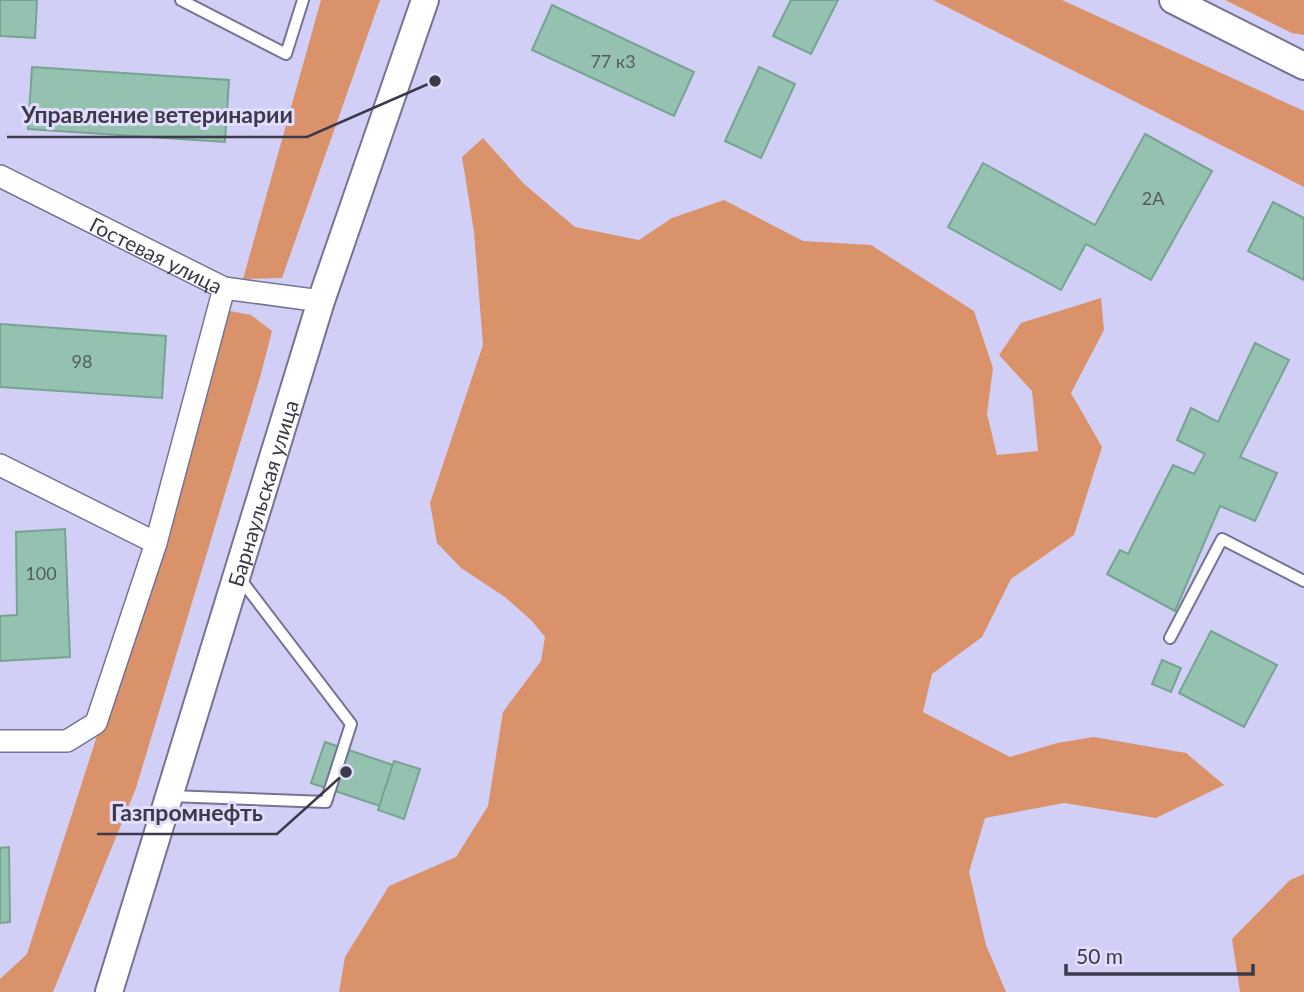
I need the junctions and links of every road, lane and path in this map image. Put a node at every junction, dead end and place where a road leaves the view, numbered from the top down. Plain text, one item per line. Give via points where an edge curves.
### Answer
1 (181, 0) edge
2 (303, 0) edge
3 (425, 0) edge
4 (1173, 0) edge
5 (1304, 66) edge
6 (0, 176) edge
7 (225, 288) junction
8 (321, 301) junction
9 (0, 465) edge
10 (156, 543) junction
11 (238, 576) junction
12 (1304, 581) edge
13 (1170, 638) dead end
14 (0, 741) edge
15 (170, 796) junction
16 (110, 992) edge

1 - 2 lane via 286,54
3 - 8 street, Барнаульская улица
4 - 5 street
6 - 7 street, Гостевая улица
7 - 8 street, Гостевая улица
7 - 10 street
8 - 11 street, Барнаульская улица
9 - 10 street
10 - 14 street via 96,723 67,741
11 - 15 street, Барнаульская улица
11 - 15 lane via 351,724 326,802
12 - 13 lane via 1222,539
15 - 16 street, Барнаульская улица

